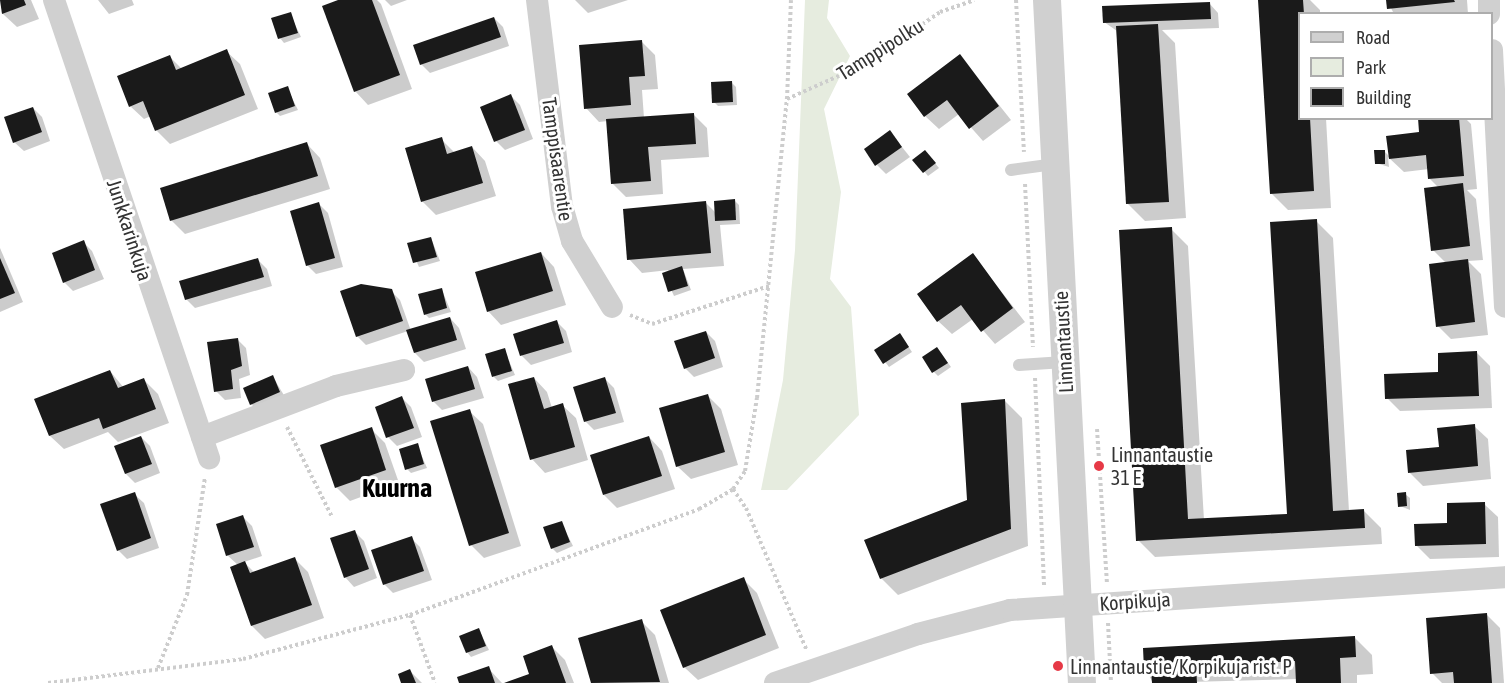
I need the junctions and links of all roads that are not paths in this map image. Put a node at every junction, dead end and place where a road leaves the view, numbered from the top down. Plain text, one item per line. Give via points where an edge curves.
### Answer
1 (54, 0) edge
2 (537, 0) edge
3 (1047, 0) edge
4 (1493, 69) edge
5 (1501, 144) edge
6 (1054, 164) junction
7 (1011, 170) dead end
8 (612, 307) road end
9 (1505, 307) edge
10 (1064, 362) junction
11 (1019, 365) dead end
12 (404, 370) dead end
13 (1505, 577) edge
14 (1078, 605) junction
15 (775, 683) edge
16 (1082, 683) edge

1 - 12 street, Junkkarinkuja via 177,373 206,448 279,409 336,386
2 - 8 street, Tamppisaarentie via 562,206 572,241
3 - 6 street, Linnantaustie
4 - 5 street
5 - 9 street
6 - 7 lane
6 - 10 street, Linnantaustie
10 - 11 lane
10 - 14 street, Linnantaustie
13 - 14 street, Korpikuja
14 - 15 street, Korpikuja via 1000,612
14 - 16 street, Linnantaustie

